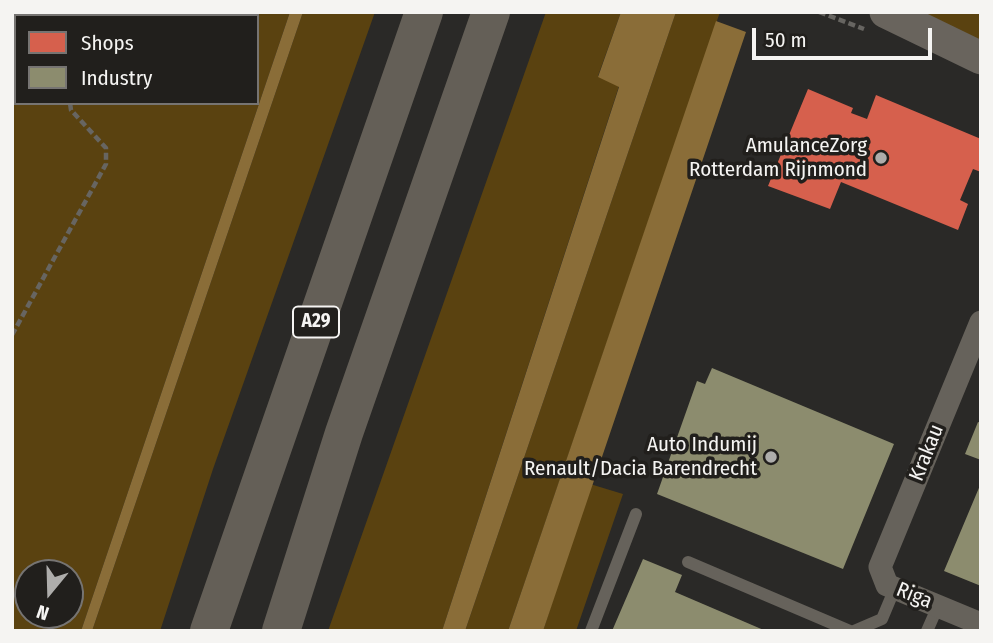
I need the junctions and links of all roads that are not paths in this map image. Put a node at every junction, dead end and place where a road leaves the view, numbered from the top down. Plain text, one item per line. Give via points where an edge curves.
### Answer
1 (424, 12) edge
2 (491, 12) edge
3 (886, 12) edge
4 (981, 58) edge
5 (981, 322) edge
6 (636, 514) dead end
7 (688, 562) dead end
8 (891, 587) junction
9 (938, 606) junction
10 (981, 624) edge
11 (209, 631) edge
12 (281, 631) edge
13 (591, 631) edge
14 (852, 631) edge
15 (927, 631) edge

1 - 11 highway, A29
2 - 12 highway via 344,433
3 - 4 street
5 - 8 street, Krakau via 880,567
6 - 13 lane
7 - 14 lane
8 - 9 street, Riga
8 - 14 lane via 882,619
9 - 10 street, Riga
9 - 15 lane

